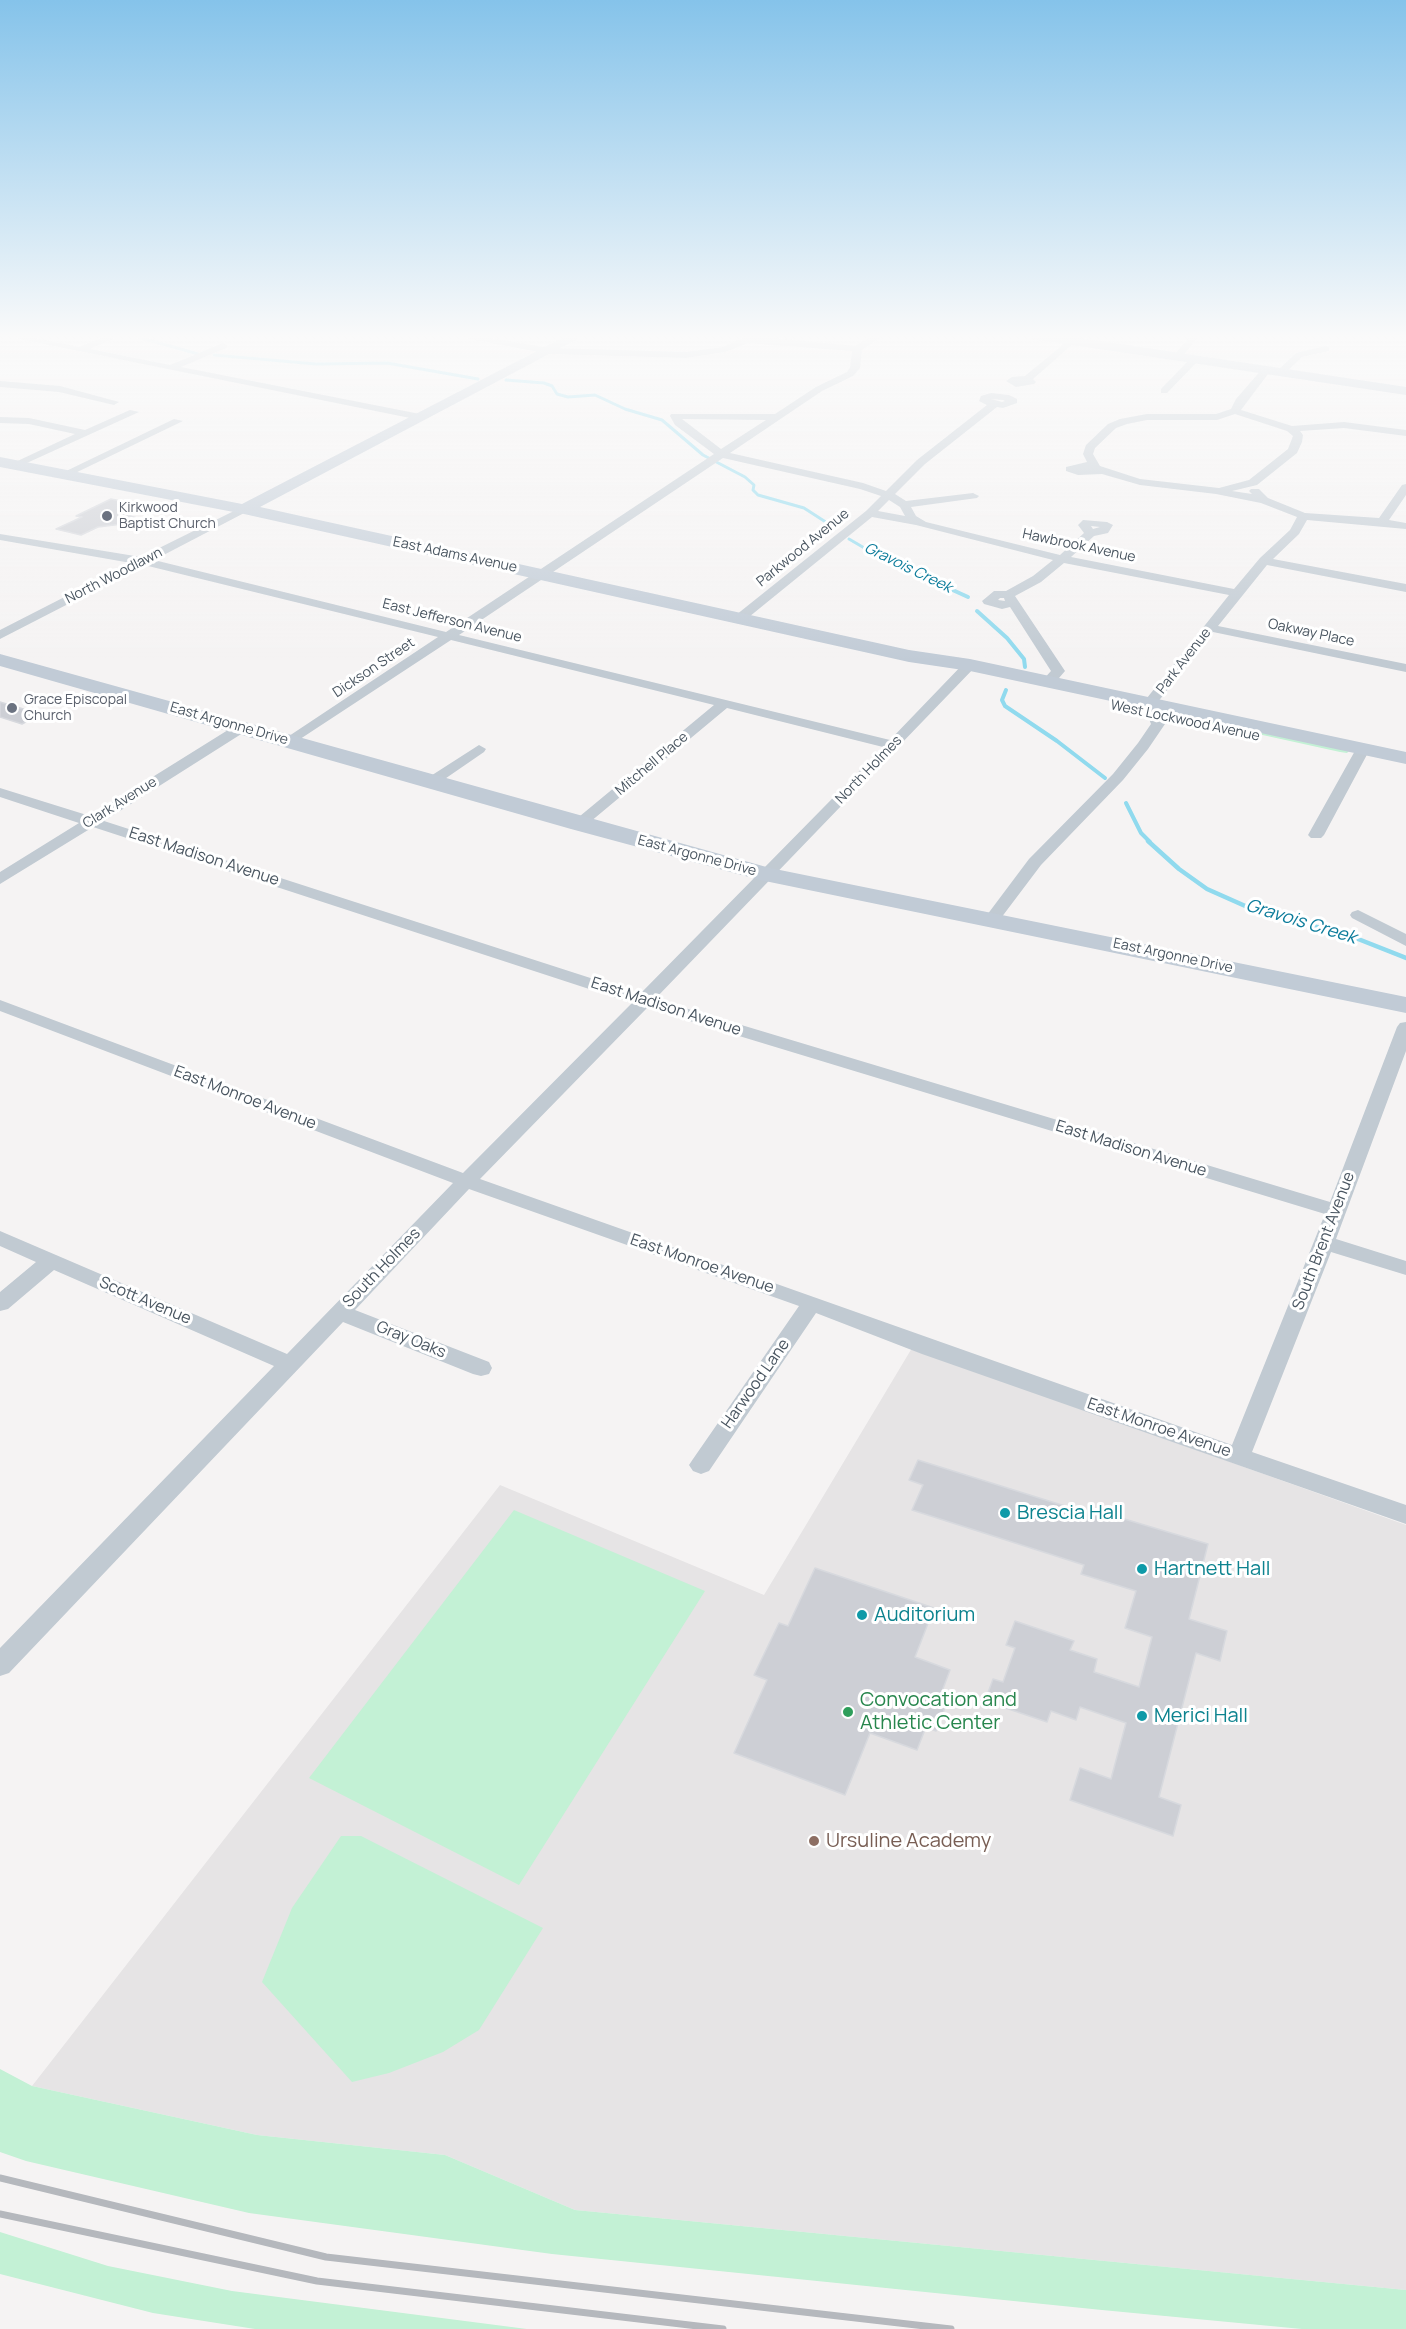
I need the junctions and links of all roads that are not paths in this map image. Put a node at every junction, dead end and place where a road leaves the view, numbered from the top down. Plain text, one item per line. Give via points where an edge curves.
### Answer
1 (59, 444) edge
2 (130, 444) edge
3 (369, 444) edge
4 (702, 444) edge
5 (736, 444) edge
6 (944, 444) edge
7 (1093, 444) edge
8 (1295, 444) edge
9 (716, 457) junction
10 (7, 463) edge
11 (1093, 464) junction
12 (1103, 471) junction
13 (65, 474) junction
14 (1253, 483) junction
15 (1406, 487) edge
16 (1216, 491) junction
17 (888, 495) junction
18 (974, 496) dead end
19 (1264, 500) junction
20 (904, 505) junction
21 (244, 509) junction
22 (870, 513) junction
23 (1303, 516) junction
24 (917, 522) junction
25 (1382, 522) junction
26 (1406, 526) edge
27 (1090, 533) dead end
28 (0, 537) edge
29 (1062, 559) junction
30 (142, 561) junction
31 (1264, 561) junction
32 (543, 575) junction
33 (1406, 588) edge
34 (1237, 593) junction
35 (740, 618) junction
36 (1210, 627) junction
37 (0, 634) edge
38 (450, 636) junction
39 (0, 660) edge
40 (1406, 668) edge
41 (967, 669) junction
42 (1048, 682) junction
43 (725, 703) junction
44 (1152, 709) junction
45 (241, 728) junction
46 (291, 741) junction
47 (894, 745) junction
48 (479, 749) dead end
49 (1360, 754) junction
50 (1406, 758) edge
51 (1406, 770) edge
52 (431, 782) junction
53 (0, 792) edge
54 (93, 820) junction
55 (579, 824) junction
56 (1316, 835) dead end
57 (768, 875) junction
58 (0, 879) edge
59 (1358, 915) dead end
60 (992, 919) junction
61 (1406, 941) edge
62 (643, 1001) junction
63 (0, 1005) edge
64 (1406, 1005) edge
65 (1406, 1027) edge
66 (466, 1181) junction
67 (1336, 1211) junction
68 (0, 1238) edge
69 (1324, 1243) junction
70 (51, 1261) junction
71 (1406, 1268) edge
72 (812, 1303) junction
73 (0, 1304) edge
74 (340, 1312) junction
75 (290, 1364) junction
76 (481, 1368) dead end
77 (1239, 1455) junction
78 (700, 1465) dead end
79 (1406, 1515) edge
80 (0, 1665) edge

1 - 10 street
2 - 13 street
3 - 21 street, North Woodlawn
4 - 9 street
5 - 9 street, Dickson Street
6 - 17 street, Parkwood Avenue
7 - 11 street via 1088,454
8 - 14 street via 1293,451
9 - 17 street via 863,486
9 - 32 street, Dickson Street
10 - 13 street, East Adams Avenue
11 - 12 street
11 - 12 street via 1070,469
12 - 16 street via 1140,482
13 - 21 street, East Adams Avenue
14 - 16 street
14 - 19 street via 1258,497
15 - 25 street
16 - 19 street
17 - 20 street
17 - 22 street, Parkwood Avenue
18 - 20 street
19 - 23 street
20 - 24 street
21 - 30 street, North Woodlawn
21 - 32 street, East Adams Avenue
22 - 24 street, Hawbrook Avenue
22 - 35 street, Parkwood Avenue
23 - 25 street
23 - 31 street, Park Avenue via 1295,532
24 - 29 street, Hawbrook Avenue
25 - 26 street
27 - 29 street
28 - 30 street, East Jefferson Avenue
29 - 34 street, Hawbrook Avenue
29 - 42 street via 1010,599 1058,670
30 - 37 street, North Woodlawn
30 - 38 street, East Jefferson Avenue
31 - 33 street
31 - 34 street, Park Avenue
32 - 35 street, East Adams Avenue
32 - 38 street, Dickson Street
34 - 36 street, Park Avenue
35 - 41 street, East Adams Avenue
36 - 40 street, Oakway Place
36 - 44 street, Park Avenue
38 - 43 street, East Jefferson Avenue
38 - 46 street, Dickson Street
39 - 45 street, East Argonne Drive
41 - 42 street, West Lockwood Avenue
41 - 44 street, West Lockwood Avenue
41 - 47 street, North Holmes
42 - 44 street, West Lockwood Avenue
43 - 47 street, East Jefferson Avenue
43 - 55 street, Mitchell Place
44 - 49 street, West Lockwood Avenue
44 - 60 street, Park Avenue via 1158,724 1143,746 1042,854
45 - 46 street, East Argonne Drive
45 - 54 street, Clark Avenue
46 - 52 street, East Argonne Drive
47 - 57 street, North Holmes
48 - 52 street
49 - 50 street, West Lockwood Avenue
49 - 51 street, West Lockwood Avenue
49 - 56 street
52 - 55 street, East Argonne Drive
53 - 54 street, East Madison Avenue
54 - 58 street, Clark Avenue
54 - 62 street, East Madison Avenue
55 - 57 street, East Argonne Drive
57 - 60 street, East Argonne Drive
57 - 62 street, South Holmes
59 - 61 street
60 - 64 street, East Argonne Drive
62 - 66 street, South Holmes
62 - 67 street, East Madison Avenue
63 - 66 street, East Monroe Avenue
65 - 67 street, South Brent Avenue
66 - 72 street, East Monroe Avenue
66 - 74 street, South Holmes
67 - 69 street, South Brent Avenue
68 - 70 street, Scott Avenue
69 - 71 street
69 - 77 street, South Brent Avenue
70 - 73 street
70 - 75 street, Scott Avenue
72 - 77 street, East Monroe Avenue
72 - 78 street, Harwood Lane
74 - 75 street, South Holmes
74 - 76 street, Gray Oaks
75 - 80 street, South Holmes
77 - 79 street, East Monroe Avenue

